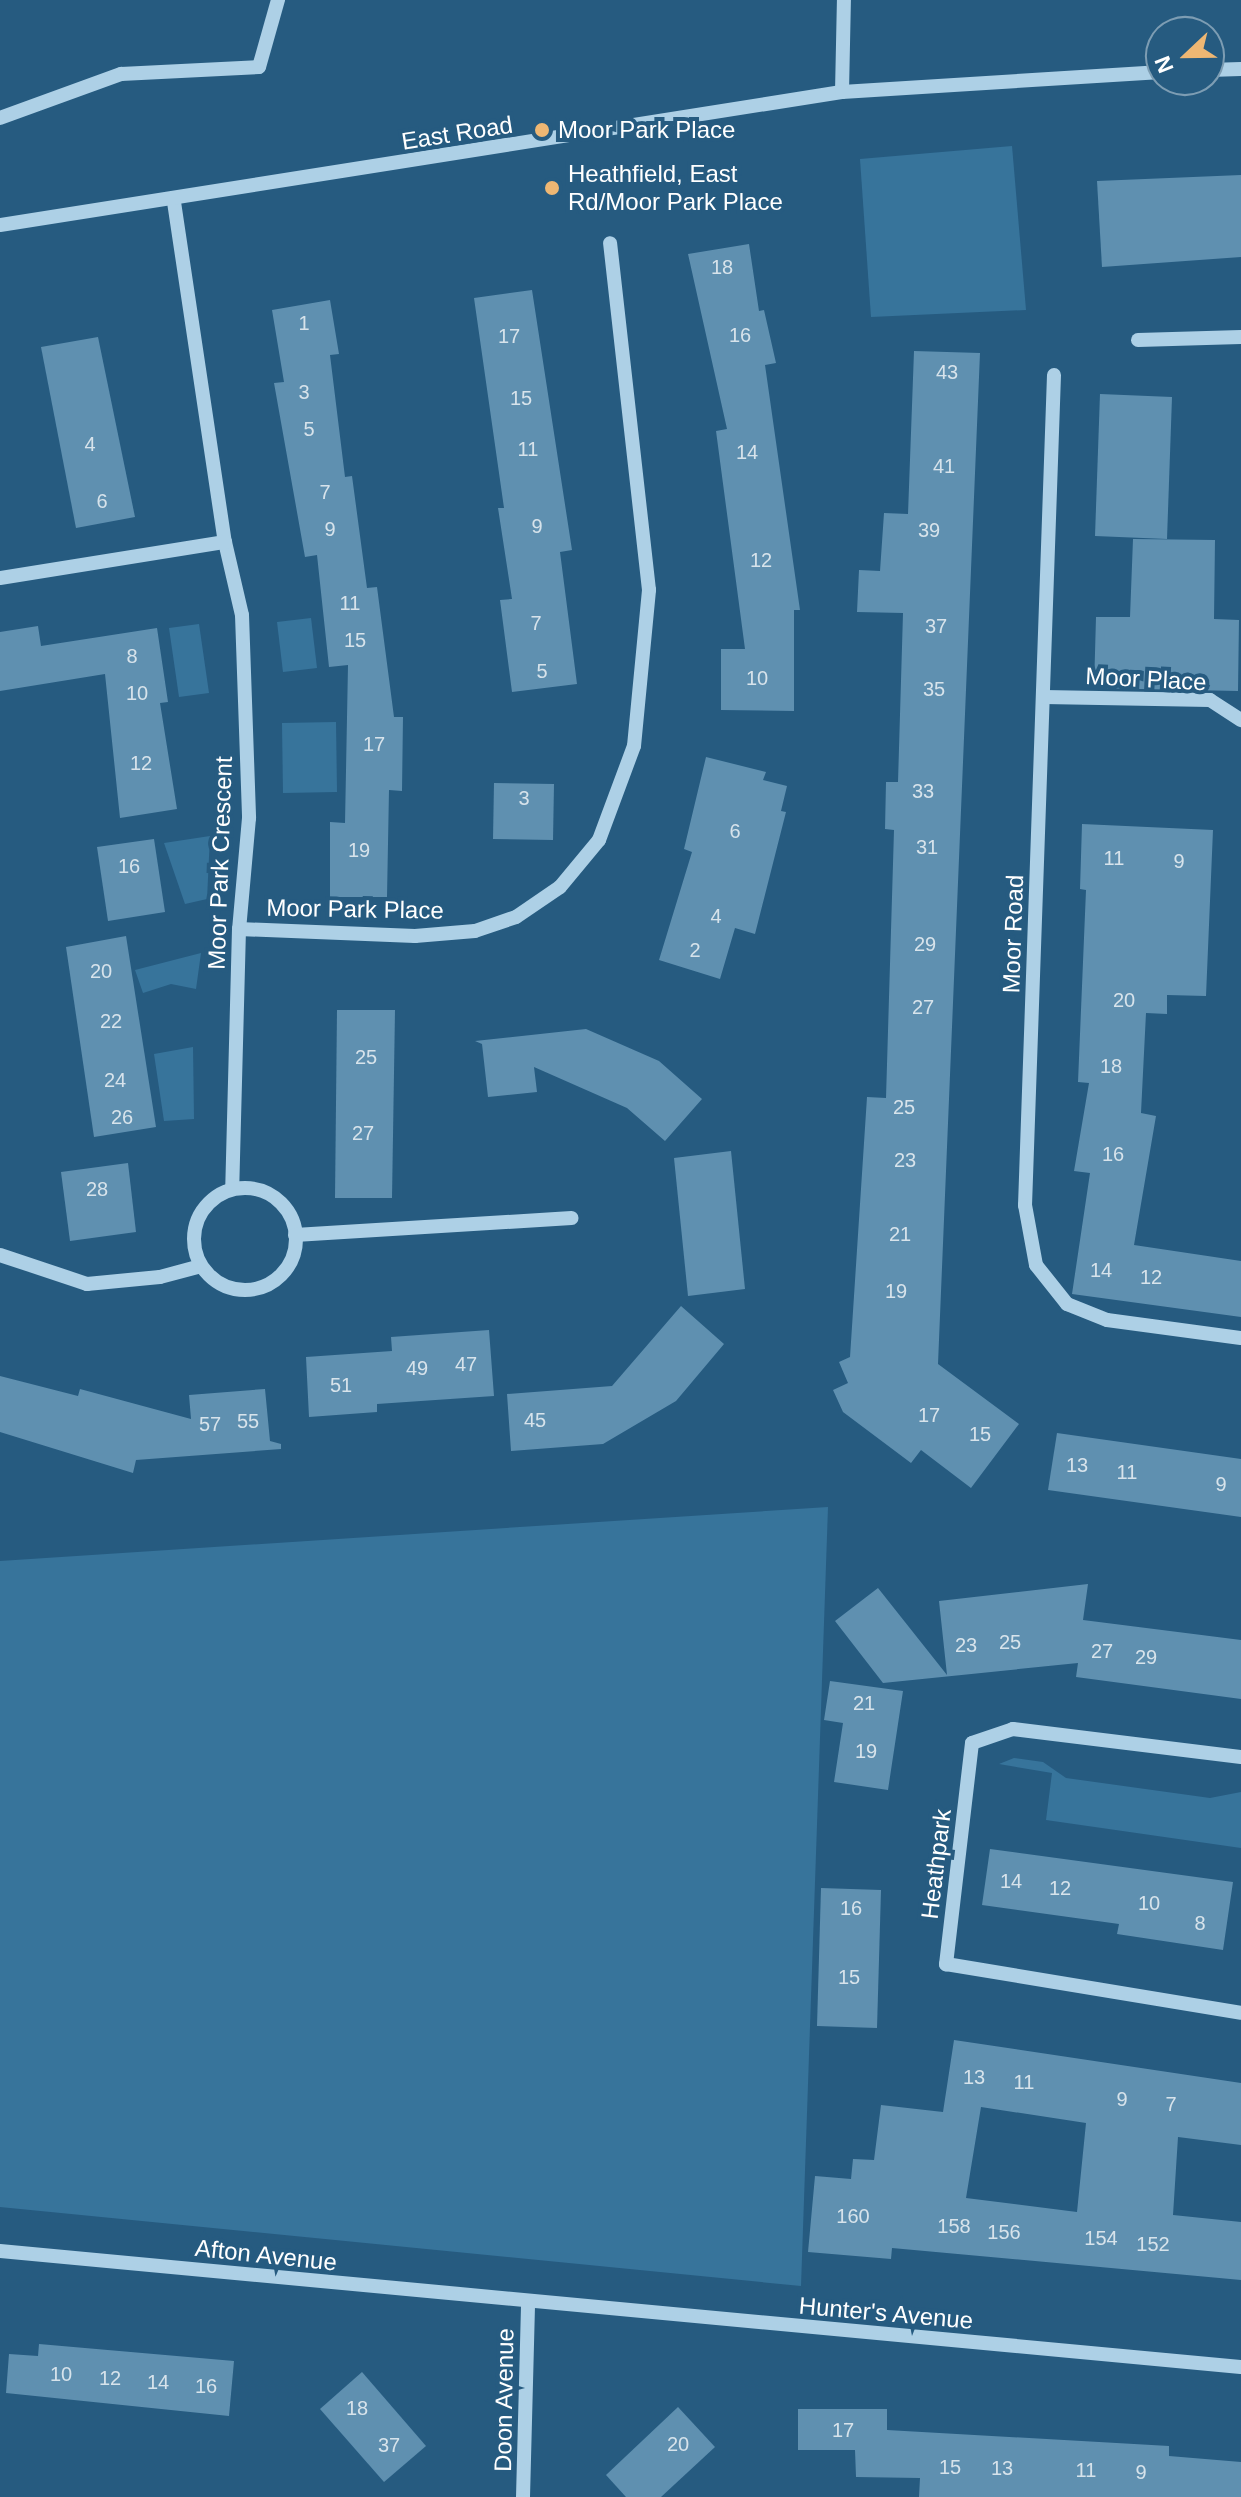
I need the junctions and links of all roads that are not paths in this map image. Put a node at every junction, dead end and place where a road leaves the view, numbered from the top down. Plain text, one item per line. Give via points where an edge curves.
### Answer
1 (278, 0) edge
2 (844, 0) edge
3 (1145, 73) edge
4 (842, 92) junction
5 (0, 118) edge
6 (174, 202) junction
7 (0, 225) edge
8 (610, 243) dead end
9 (1241, 337) edge
10 (1138, 340) dead end
11 (1054, 375) dead end
12 (225, 542) junction
13 (0, 578) edge
14 (1044, 697) junction
15 (1241, 720) edge
16 (239, 929) junction
17 (232, 1188) junction
18 (571, 1218) dead end
19 (295, 1235) junction
20 (0, 1255) edge
21 (201, 1266) junction
22 (1241, 1338) edge
23 (1241, 1757) edge
24 (1241, 2013) edge
25 (0, 2251) edge
26 (528, 2303) junction
27 (1241, 2367) edge
28 (523, 2497) edge

1 - 5 street via 259,67 121,74
2 - 4 street
3 - 4 street, East Road
4 - 6 street, East Road
6 - 7 street, East Road
6 - 12 street, Moor Park Crescent
8 - 16 street, Moor Park Place via 649,590 634,746 599,840 560,887 516,917 475,931 415,936
9 - 10 street
11 - 14 street, Moor Road
12 - 13 street
12 - 16 street, Moor Park Crescent via 242,615 245,684 249,818
14 - 15 street, Moor Place via 1210,700
14 - 22 street, Moor Road via 1025,1205 1036,1265 1067,1304 1107,1320
16 - 17 street, Moor Park Crescent
17 - 19 street via 278,1199 293,1220
17 - 21 street via 199,1215 193,1239
18 - 19 street
19 - 21 street via 291,1263 257,1289 234,1289
20 - 21 street via 87,1284 160,1277
23 - 24 street, Heathpark via 1013,1729 972,1743 946,1964
25 - 26 street, Afton Avenue
26 - 27 street, Hunter's Avenue
26 - 28 street, Doon Avenue

